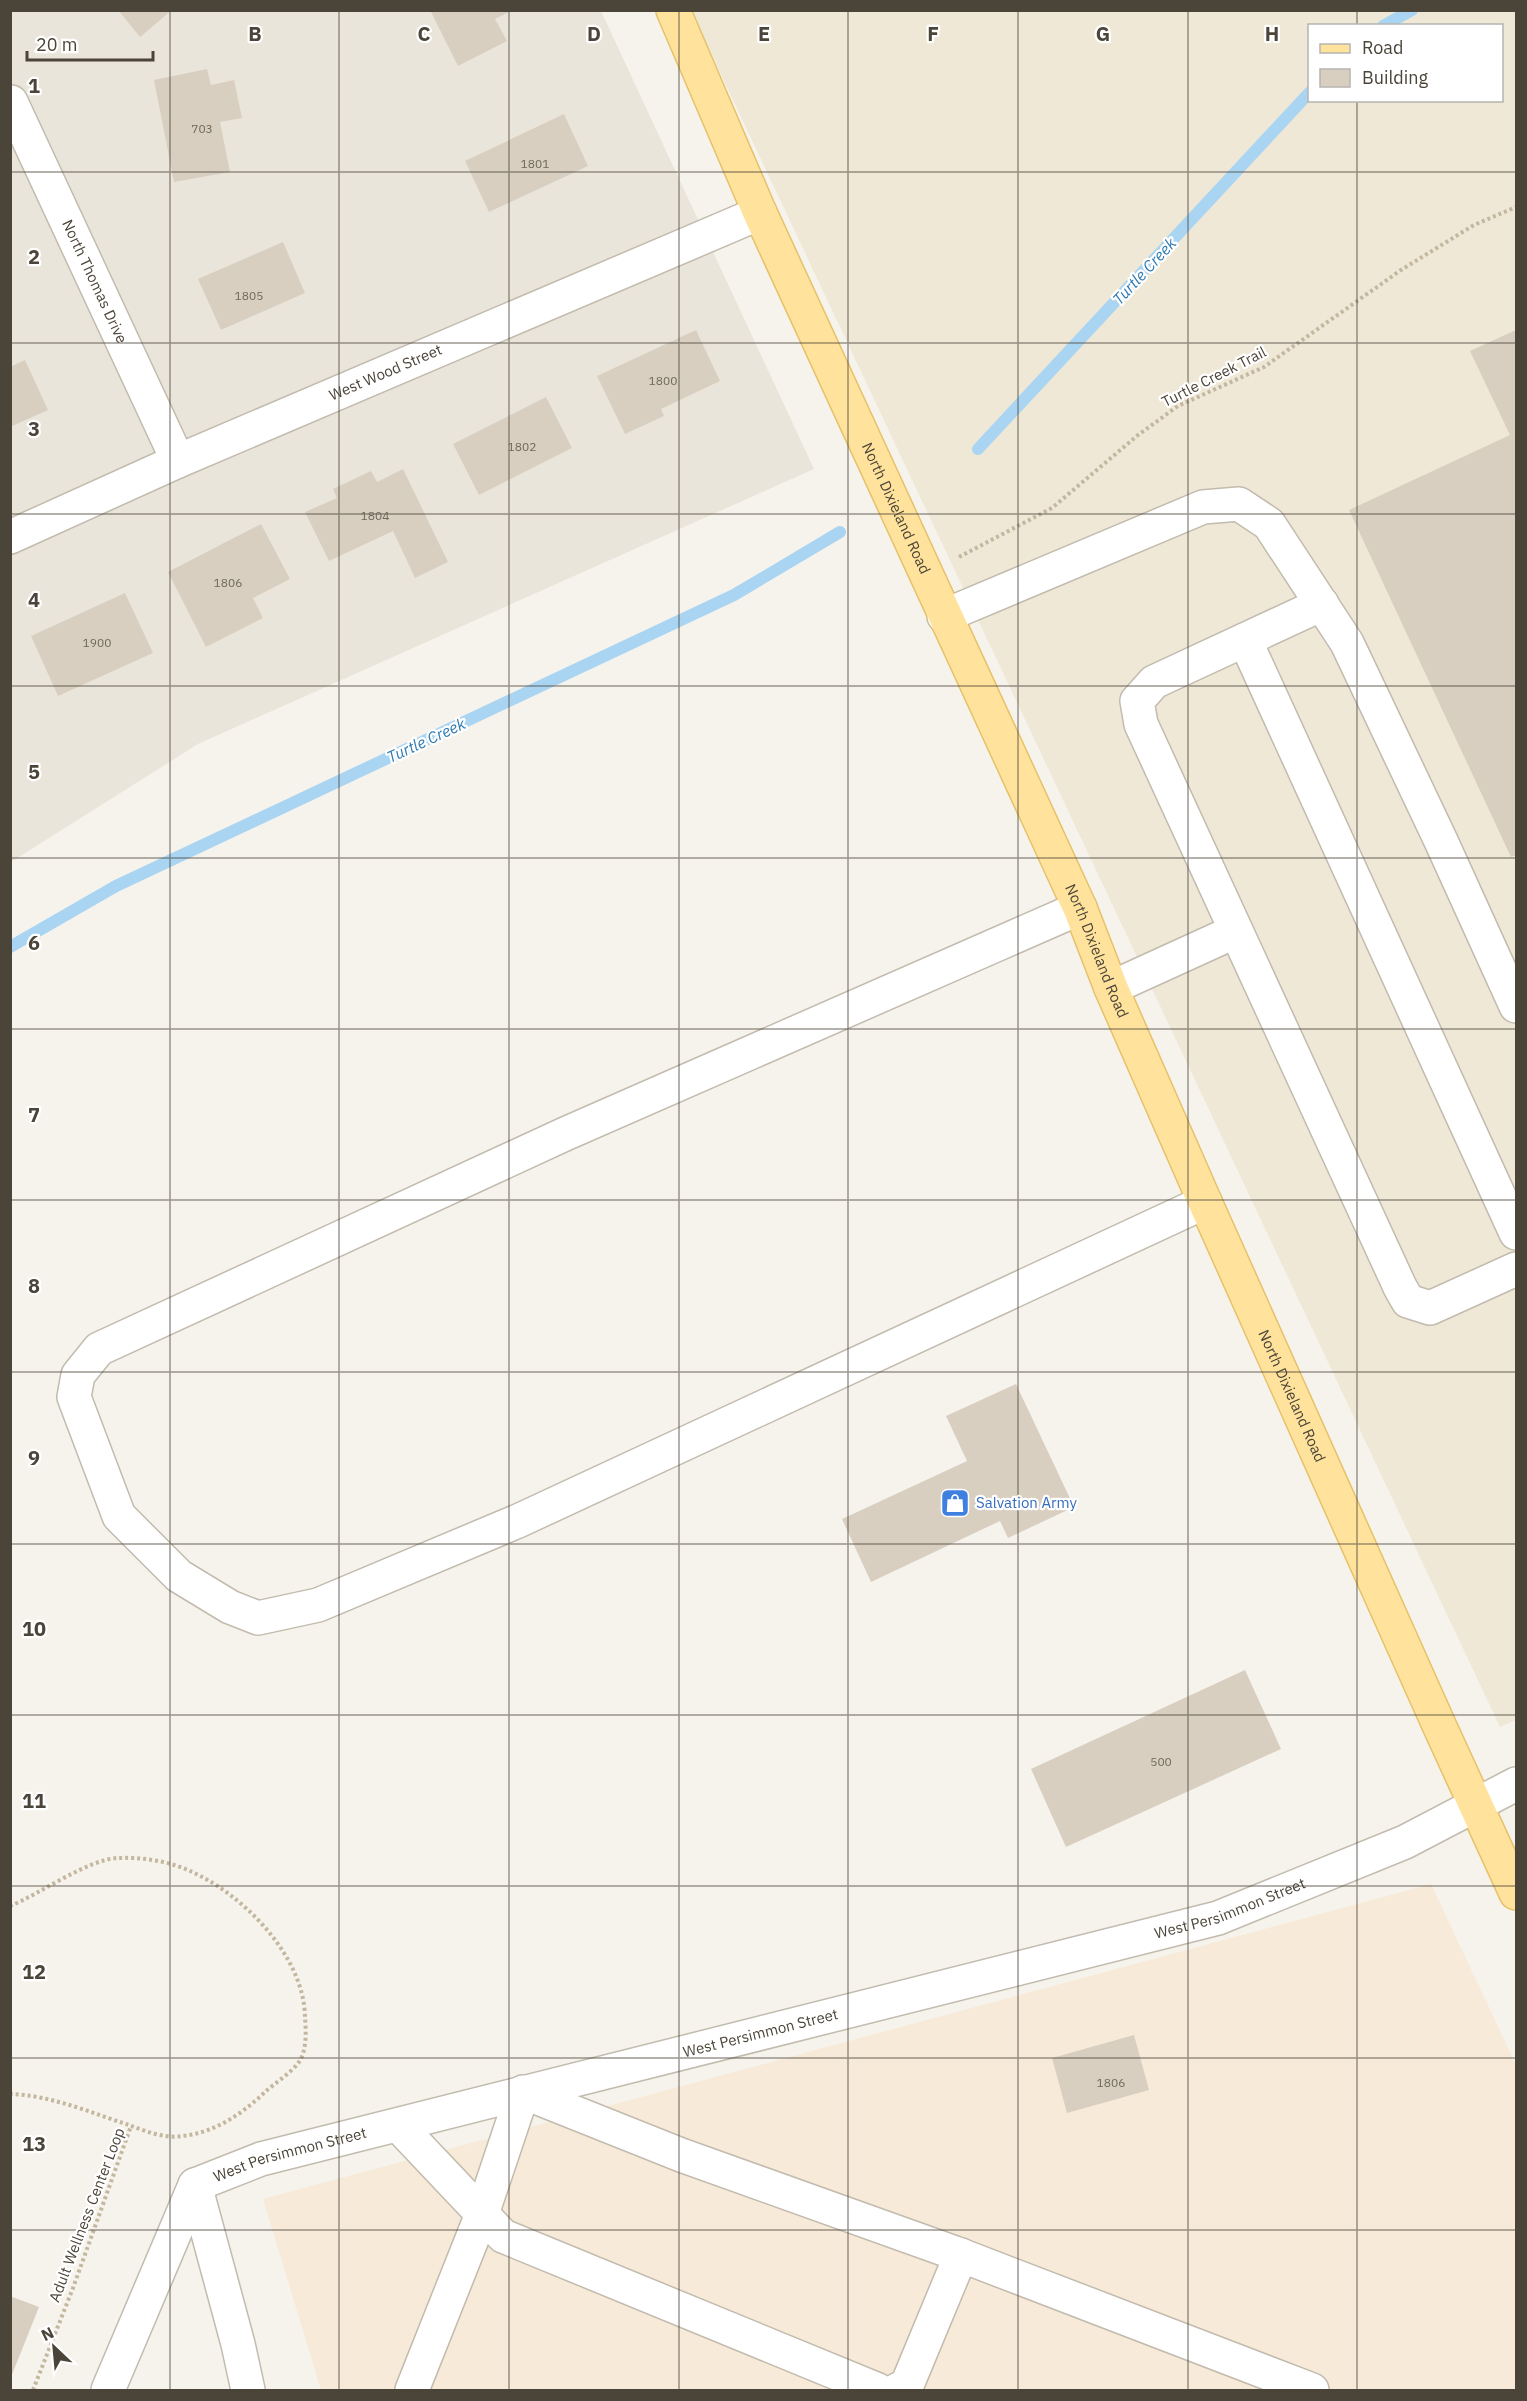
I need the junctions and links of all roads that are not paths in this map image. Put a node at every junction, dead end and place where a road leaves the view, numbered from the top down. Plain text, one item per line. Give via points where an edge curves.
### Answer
1 (673, 10) edge
2 (11, 102) edge
3 (760, 213) junction
4 (178, 461) junction
5 (10, 537) edge
6 (1322, 604) junction
7 (944, 616) junction
8 (1245, 640) junction
9 (1080, 908) junction
10 (1236, 931) junction
11 (1110, 988) junction
12 (1516, 1006) edge
13 (1205, 1202) junction
14 (1516, 1233) edge
15 (1516, 1269) edge
16 (1516, 1784) edge
17 (1477, 1806) junction
18 (1516, 1893) edge
19 (523, 2092) junction
20 (398, 2125) junction
21 (195, 2185) junction
22 (482, 2214) junction
23 (961, 2255) junction
24 (108, 2391) edge
25 (248, 2391) edge
26 (412, 2391) edge
27 (878, 2391) edge
28 (897, 2391) edge
29 (1312, 2391) edge

1 - 3 main road, North Dixieland Road
2 - 4 street, North Thomas Drive
3 - 4 street, West Wood Street
3 - 7 main road, North Dixieland Road
4 - 5 street, West Wood Street
6 - 7 street via 1269,525 1239,504 1203,507
6 - 8 street
6 - 12 street via 1347,643
7 - 9 main road, North Dixieland Road
8 - 10 street via 1154,682 1137,701 1141,724
8 - 14 street
9 - 11 main road, North Dixieland Road
9 - 13 street via 565,1134 99,1349 78,1376 74,1396 119,1516 179,1576 231,1606 258,1618 318,1605 538,1512
10 - 11 street
10 - 15 street via 1408,1301 1430,1308
11 - 13 main road, North Dixieland Road
13 - 17 main road, North Dixieland Road
16 - 17 street, West Persimmon Street
17 - 18 main road, North Dixieland Road
17 - 19 street, West Persimmon Street via 1405,1842 1218,1918
19 - 20 street, West Persimmon Street
19 - 22 street
19 - 23 street via 681,2155
20 - 21 street, West Persimmon Street via 261,2159
20 - 22 street
21 - 24 street
21 - 25 street, West Persimmon Street
22 - 26 street
22 - 27 street via 503,2236
23 - 28 street via 907,2385
23 - 29 street

